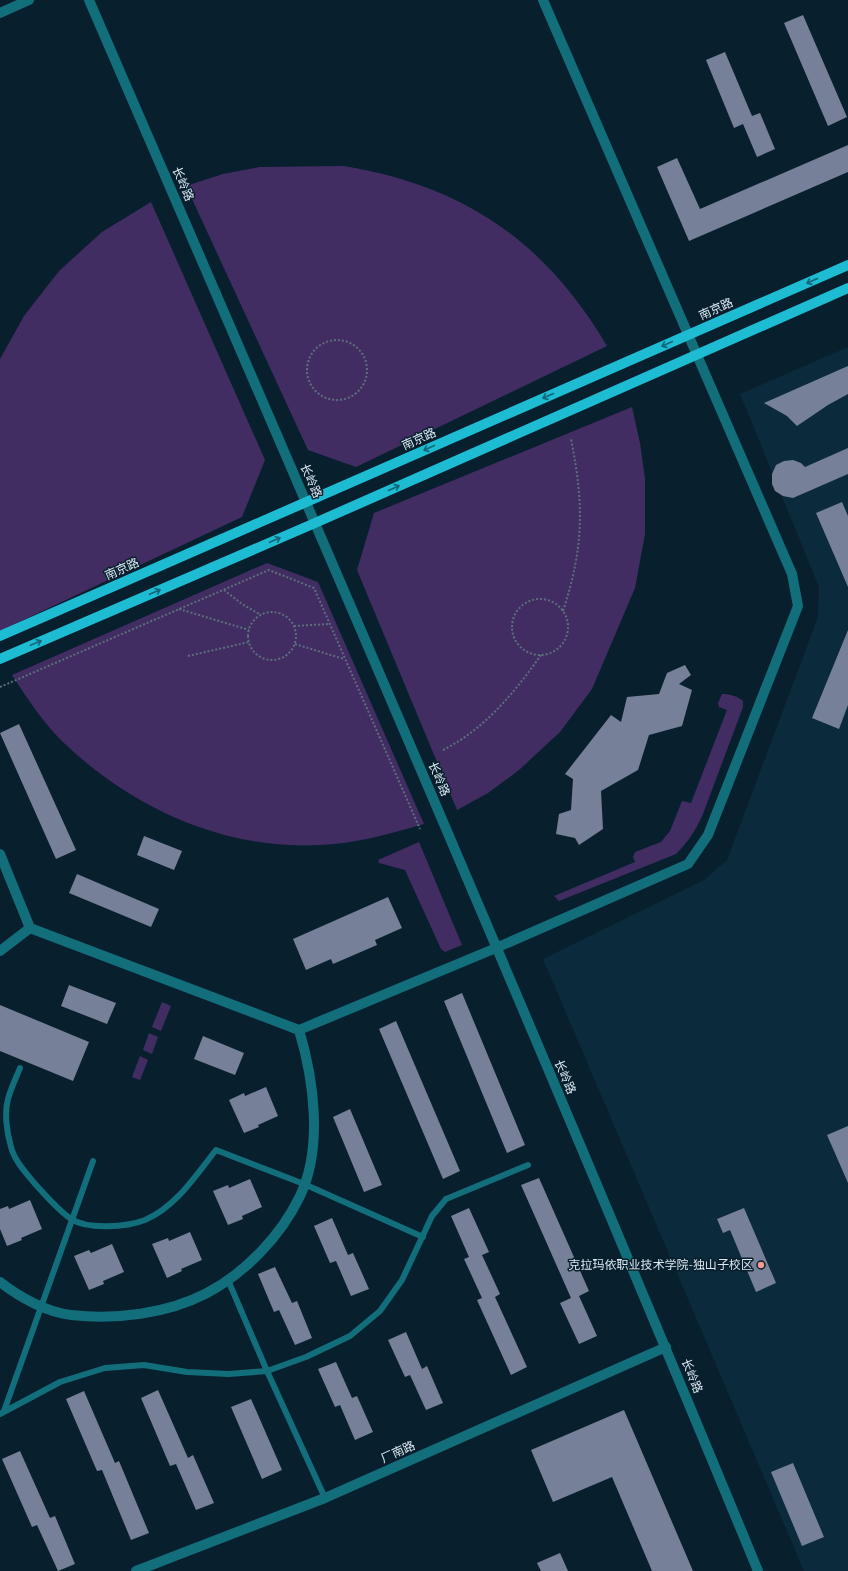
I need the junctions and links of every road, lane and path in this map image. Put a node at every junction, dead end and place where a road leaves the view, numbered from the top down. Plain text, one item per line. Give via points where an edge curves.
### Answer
1 (29, 0) edge
2 (89, 0) edge
3 (542, 0) edge
4 (0, 13) edge
5 (848, 266) edge
6 (848, 288) edge
7 (688, 335) junction
8 (696, 355) junction
9 (342, 400) joint
10 (571, 439) dead end
11 (306, 502) junction
12 (315, 523) junction
13 (224, 590) junction
14 (179, 609) junction
15 (563, 611) junction
16 (261, 615) junction
17 (329, 624) junction
18 (294, 626) junction
19 (249, 630) junction
20 (0, 636) edge
21 (248, 642) junction
22 (295, 644) junction
23 (188, 656) dead end
24 (541, 656) junction
25 (0, 659) edge
26 (344, 659) junction
27 (0, 687) edge
28 (443, 750) dead end
29 (420, 828) dead end
30 (0, 854) edge
31 (30, 928) junction
32 (496, 948) junction
33 (0, 951) edge
34 (299, 1030) junction
35 (20, 1068) dead end
36 (93, 1161) dead end
37 (528, 1165) dead end
38 (304, 1184) junction
39 (72, 1220) junction
40 (423, 1237) junction
41 (228, 1280) junction
42 (0, 1282) edge
43 (41, 1307) junction
44 (666, 1347) junction
45 (267, 1371) junction
46 (2, 1413) edge
47 (325, 1498) junction
48 (136, 1571) edge
49 (758, 1571) edge

1 - 4 street
2 - 11 street, 长岭路
3 - 7 street
5 -> 7 main road, 南京路
6 - 8 main road
7 - 8 street
7 -> 11 main road, 南京路
12 -> 8 main road
8 - 32 street via 792,574 798,606 708,835 688,864
9 - 9 path via 354,396 362,388 367,377 367,365 363,354 355,345 344,340 332,340 321,344 312,353 307,376 320,395 331,400
10 - 15 path via 577,470 581,525 577,556
11 - 12 street, 长岭路
11 - 20 main road, 南京路
25 -> 12 main road
12 - 32 street, 长岭路
13 - 14 path
13 - 16 path
13 - 17 path via 269,570 314,588
14 - 19 path
14 - 27 path
15 - 24 path via 568,623 568,634 555,652
15 - 24 path via 556,604 535,599 525,603 512,621 516,643 524,651
16 - 18 path via 276,612 285,616
16 - 19 path via 251,624
17 - 18 path
17 - 26 path
18 - 22 path
19 - 21 path
21 - 22 path via 256,654 268,661 286,656
21 - 23 path
22 - 26 path
24 - 28 path via 502,705 460,741
26 - 29 path
30 - 31 street
31 - 33 street
31 - 34 street
32 - 34 street
32 - 44 street, 长岭路
34 - 38 street via 312,1085 314,1124 310,1164
35 - 39 lane via 8,1100 7,1121 11,1148 23,1170
36 - 39 lane
37 - 40 lane via 446,1199 432,1216
38 - 39 lane via 216,1150 167,1207 146,1220 127,1225 96,1226
38 - 40 lane
38 - 41 street via 300,1196 281,1227 256,1257
39 - 43 lane
40 - 45 lane via 402,1280 380,1311 350,1336 306,1357
41 - 43 street via 179,1305 154,1311 111,1317 76,1315
41 - 45 lane
42 - 43 street
43 - 46 lane
44 - 47 street, 厂南路
44 - 49 street, 长岭路
45 - 46 lane via 222,1374 187,1372 144,1365 105,1368 60,1382
45 - 47 lane
47 - 48 street, 厂南路

